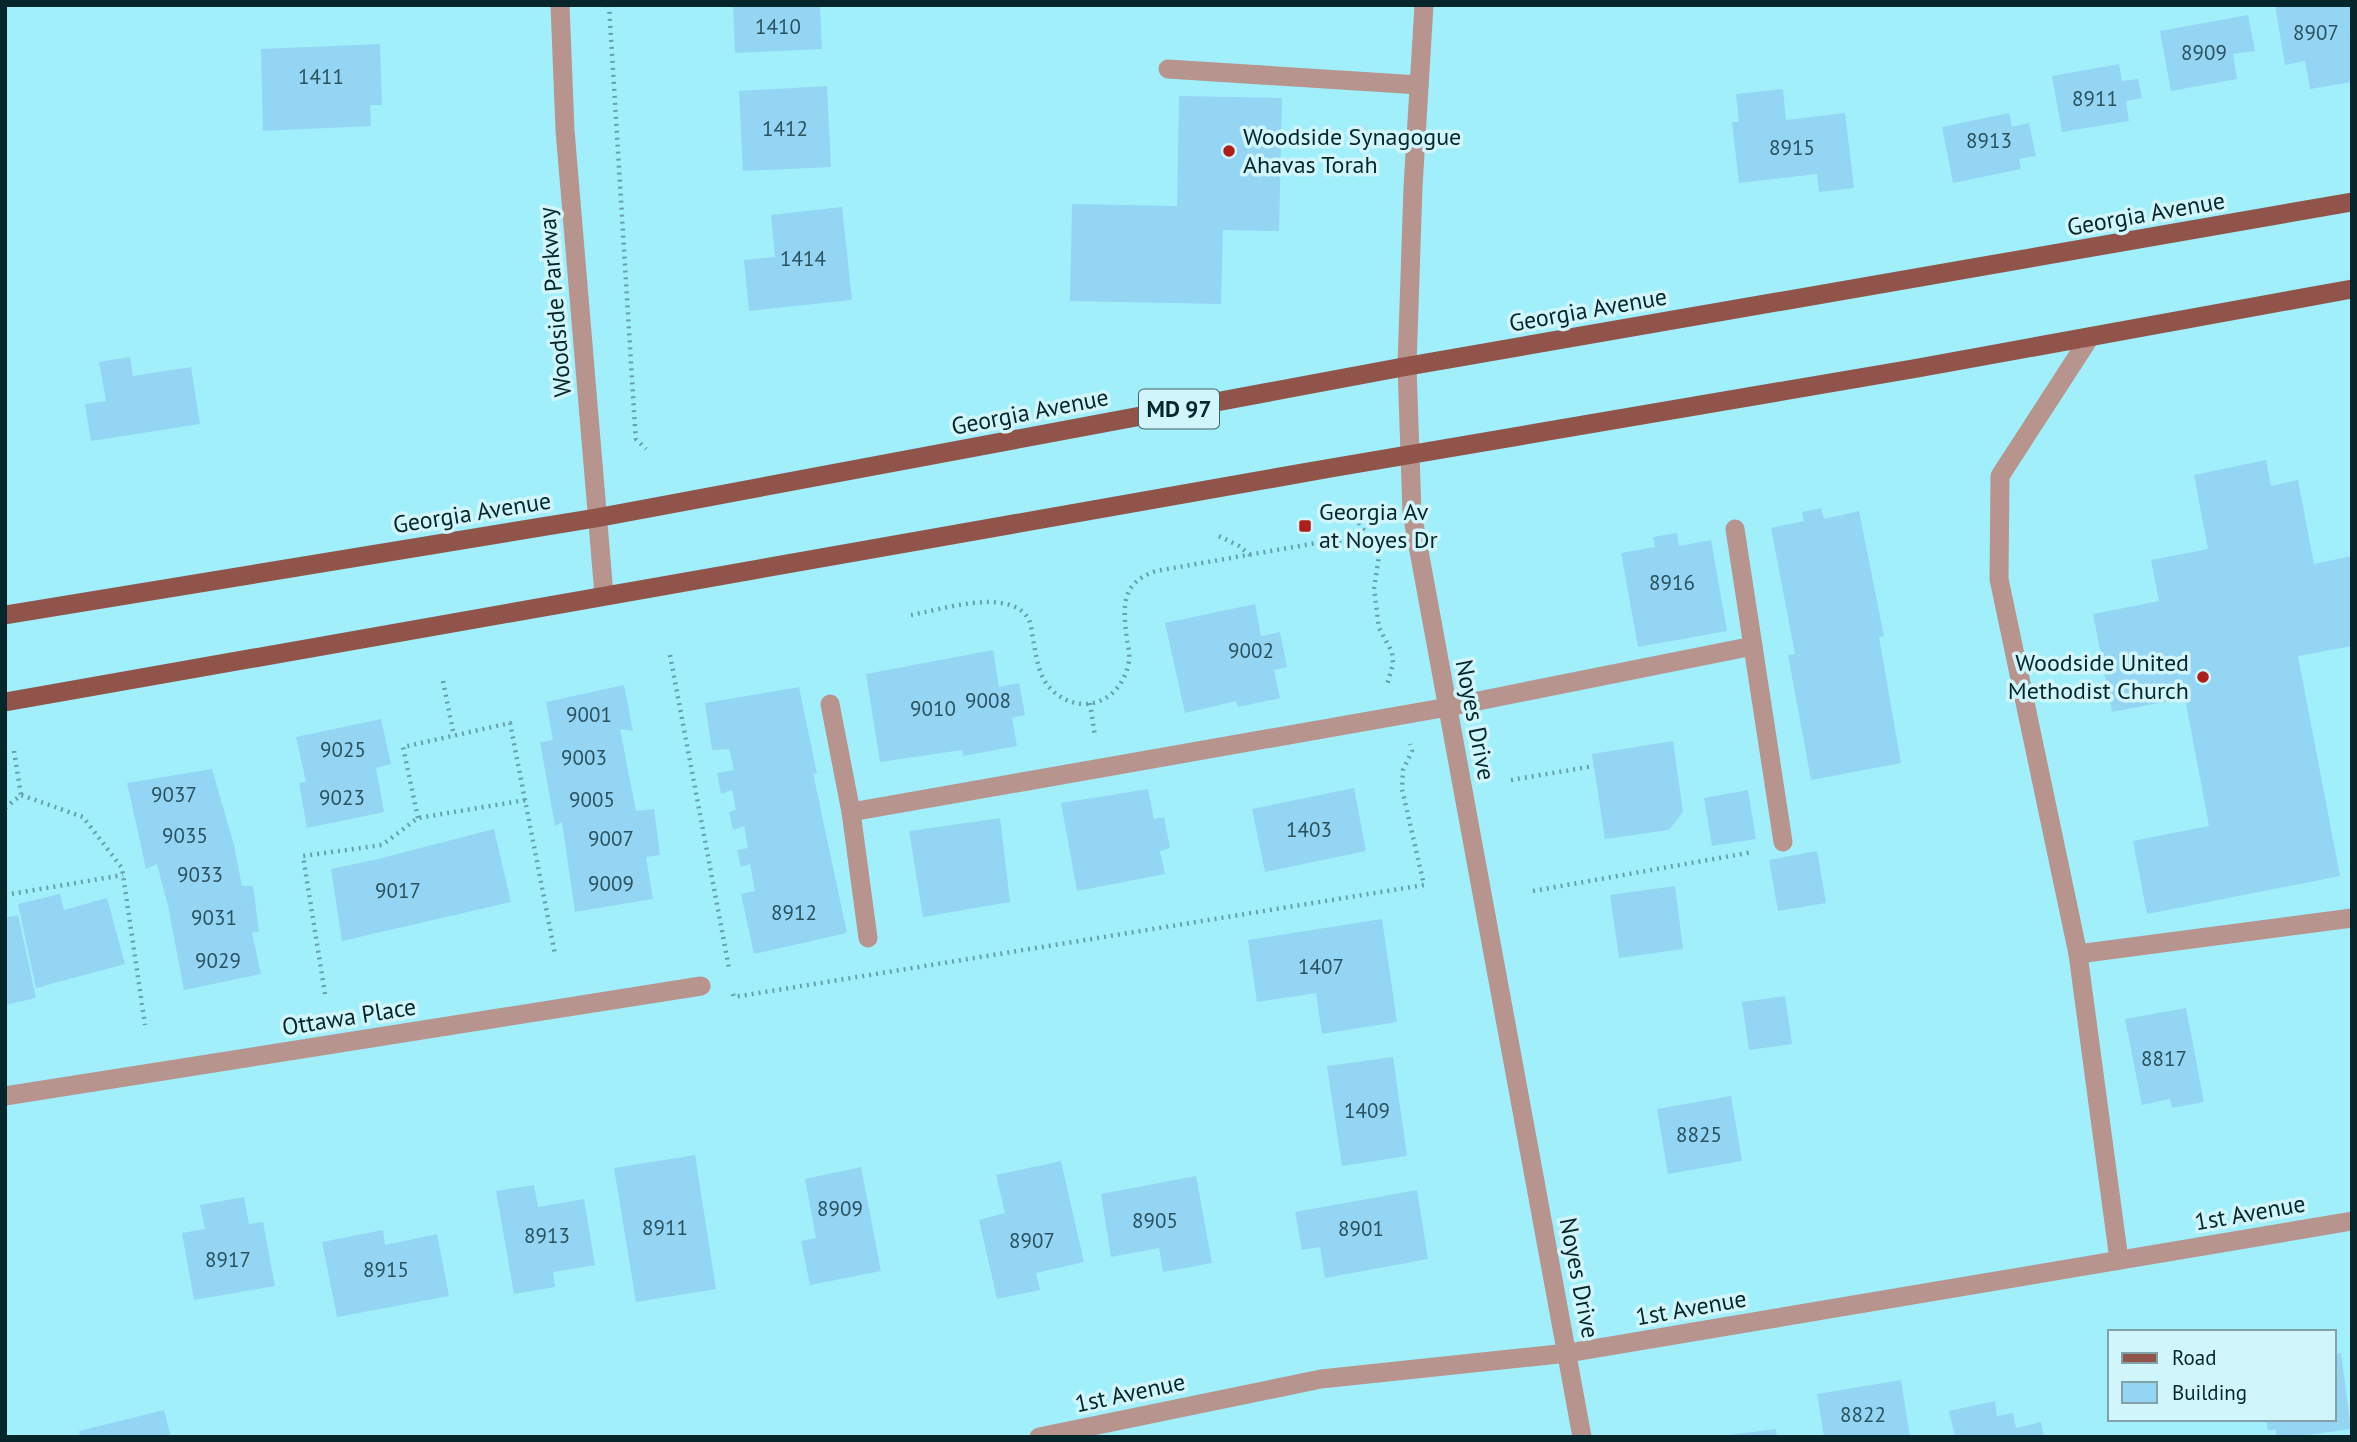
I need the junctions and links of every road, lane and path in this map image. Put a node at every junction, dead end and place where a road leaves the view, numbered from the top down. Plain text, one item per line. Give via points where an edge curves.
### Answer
1 (560, 5) edge
2 (609, 5) edge
3 (1424, 5) edge
4 (1168, 69) dead end
5 (1419, 85) junction
6 (2352, 202) edge
7 (2352, 289) edge
8 (2090, 337) junction
9 (1407, 366) junction
10 (646, 449) dead end
11 (1411, 454) junction
12 (596, 518) junction
13 (1735, 529) dead end
14 (1219, 536) dead end
15 (1372, 542) dead end
16 (1251, 555) junction
17 (604, 595) junction
18 (5, 615) edge
19 (911, 615) dead end
20 (1753, 646) junction
21 (670, 654) dead end
22 (443, 681) dead end
23 (1387, 685) dead end
24 (5, 702) edge
25 (1090, 703) junction
26 (831, 704) dead end
27 (1448, 707) junction
28 (1398, 715) junction
29 (1095, 734) dead end
30 (454, 736) junction
31 (14, 751) dead end
32 (1594, 766) dead end
33 (1511, 780) dead end
34 (21, 795) junction
35 (526, 800) junction
36 (5, 808) edge
37 (850, 812) junction
38 (418, 818) junction
39 (1783, 842) dead end
40 (1759, 851) dead end
41 (123, 875) junction
42 (1533, 891) dead end
43 (5, 895) edge
44 (2352, 918) edge
45 (868, 938) dead end
46 (555, 954) dead end
47 (2078, 954) junction
48 (729, 970) dead end
49 (731, 984) dead end
50 (701, 986) dead end
51 (325, 994) dead end
52 (145, 1025) dead end
53 (5, 1096) edge
54 (2352, 1221) edge
55 (2119, 1260) junction
56 (1568, 1353) junction
57 (1039, 1437) edge
58 (1582, 1437) edge

1 - 12 street, Woodside Parkway via 565,130
2 - 10 path via 635,428 636,439
3 - 5 street, Noyes Drive
4 - 5 street
5 - 9 street, Noyes Drive
6 - 9 main road, Georgia Avenue / MD 97
7 - 8 main road
8 - 11 main road
8 - 47 street via 2000,476 1999,579
9 - 11 street, Noyes Drive
9 - 12 main road, Georgia Avenue / MD 97
11 - 17 main road
11 - 27 street, Noyes Drive via 1412,513
12 - 17 street, Woodside Parkway
12 - 18 main road, Georgia Avenue / MD 97
13 - 20 street
14 - 16 path
15 - 16 path via 1328,541
16 - 25 path via 1140,576 1123,608 1129,660 1121,683 1109,698
17 - 24 main road
19 - 25 path via 981,602 1015,608 1028,618 1039,670 1048,687 1063,699
20 - 27 street
20 - 39 street
21 - 48 path
22 - 30 path
23 - 28 path
25 - 29 path
26 - 37 street
27 - 28 street
27 - 56 street, Noyes Drive
28 - 37 street
28 - 49 path via 1412,751 1403,770 1402,789 1424,885 734,998
30 - 35 path via 510,723
30 - 38 path via 403,747
31 - 34 path
32 - 33 path
34 - 36 path
34 - 41 path via 83,817
35 - 38 path
35 - 46 path
37 - 45 street
38 - 51 path via 382,845 303,856
40 - 42 path
41 - 43 path
41 - 52 path
44 - 47 street
47 - 55 street
50 - 53 street, Ottawa Place
54 - 55 street, 1st Avenue
55 - 56 street, 1st Avenue
56 - 57 street, 1st Avenue via 1321,1379
56 - 58 street, Noyes Drive

